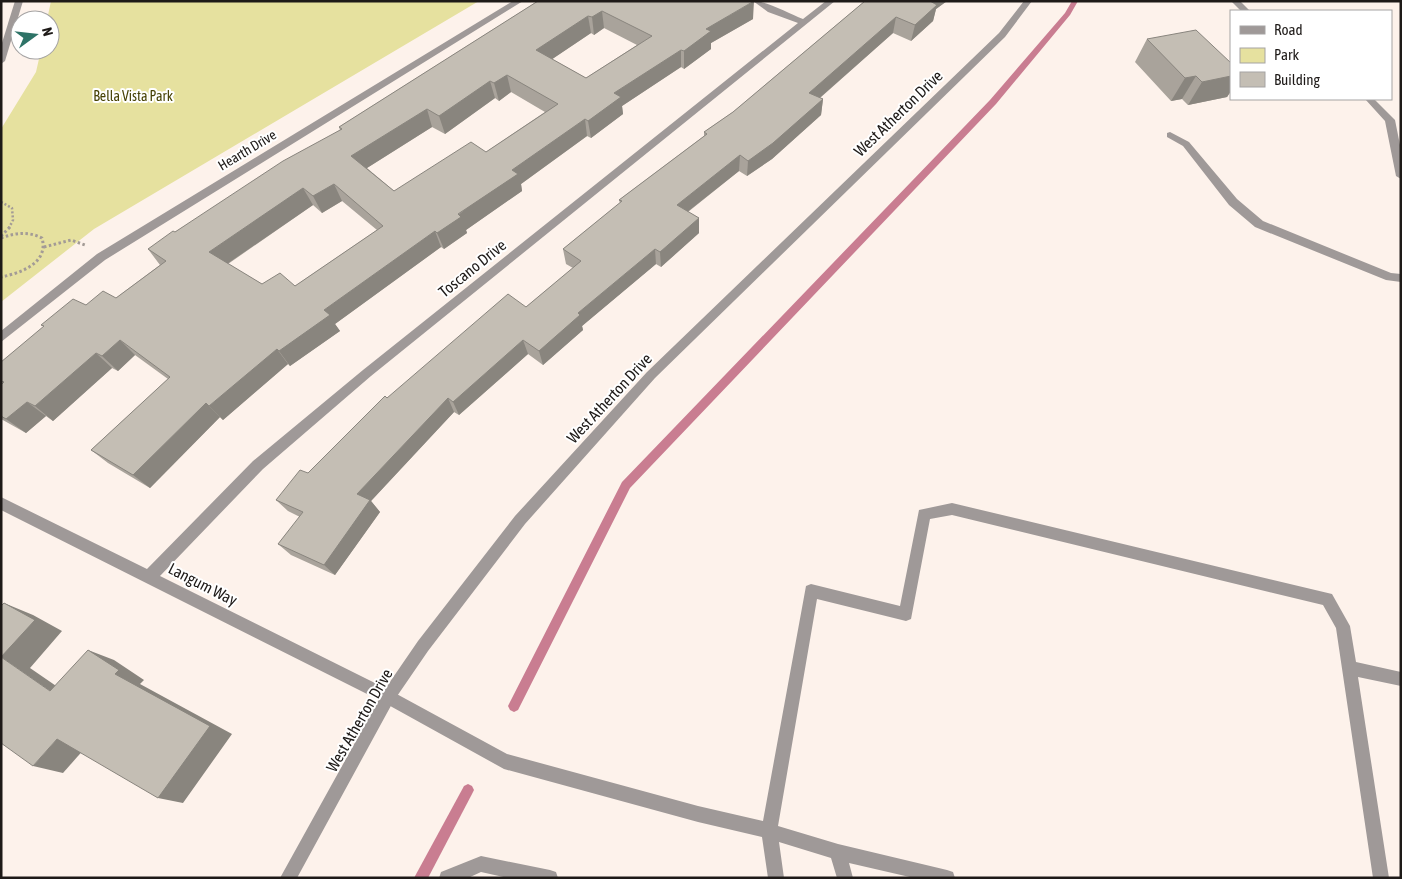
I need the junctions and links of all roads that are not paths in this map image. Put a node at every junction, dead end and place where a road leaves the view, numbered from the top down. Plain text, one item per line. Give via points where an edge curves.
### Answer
1 (19, 1) edge
2 (518, 1) edge
3 (757, 1) edge
4 (831, 1) edge
5 (1028, 1) edge
6 (1235, 1) edge
7 (1245, 10) edge
8 (805, 23) junction
9 (1, 61) edge
10 (1371, 100) edge
11 (1170, 135) dead end
12 (1401, 176) edge
13 (1401, 278) edge
14 (1, 338) edge
15 (1, 503) edge
16 (149, 577) junction
17 (1349, 668) junction
18 (1401, 680) edge
19 (388, 697) junction
20 (769, 831) junction
21 (838, 852) junction
22 (288, 878) edge
23 (447, 878) edge
24 (550, 878) edge
25 (776, 878) edge
26 (845, 878) edge
27 (947, 878) edge
28 (1381, 878) edge

1 - 9 street
2 - 14 street, Hearth Drive via 101,257
3 - 8 street
4 - 8 street, Toscano Drive
5 - 19 street, West Atherton Drive via 1002,35 651,375 520,520 422,646
6 - 7 street
8 - 16 street, Toscano Drive via 367,372 258,465
10 - 12 street via 1390,120
11 - 13 street via 1186,144 1233,202 1259,224 1390,277
15 - 16 street, Langum Way
16 - 19 street, Langum Way
17 - 18 street
17 - 20 street via 1343,626 1327,599 952,509 924,514 906,614 811,591
17 - 28 street
19 - 20 street, Langum Way via 504,761
19 - 22 street, West Atherton Drive
20 - 21 street, Langum Way
20 - 25 street
21 - 26 street
21 - 27 street, Langum Way
23 - 24 street via 481,864

